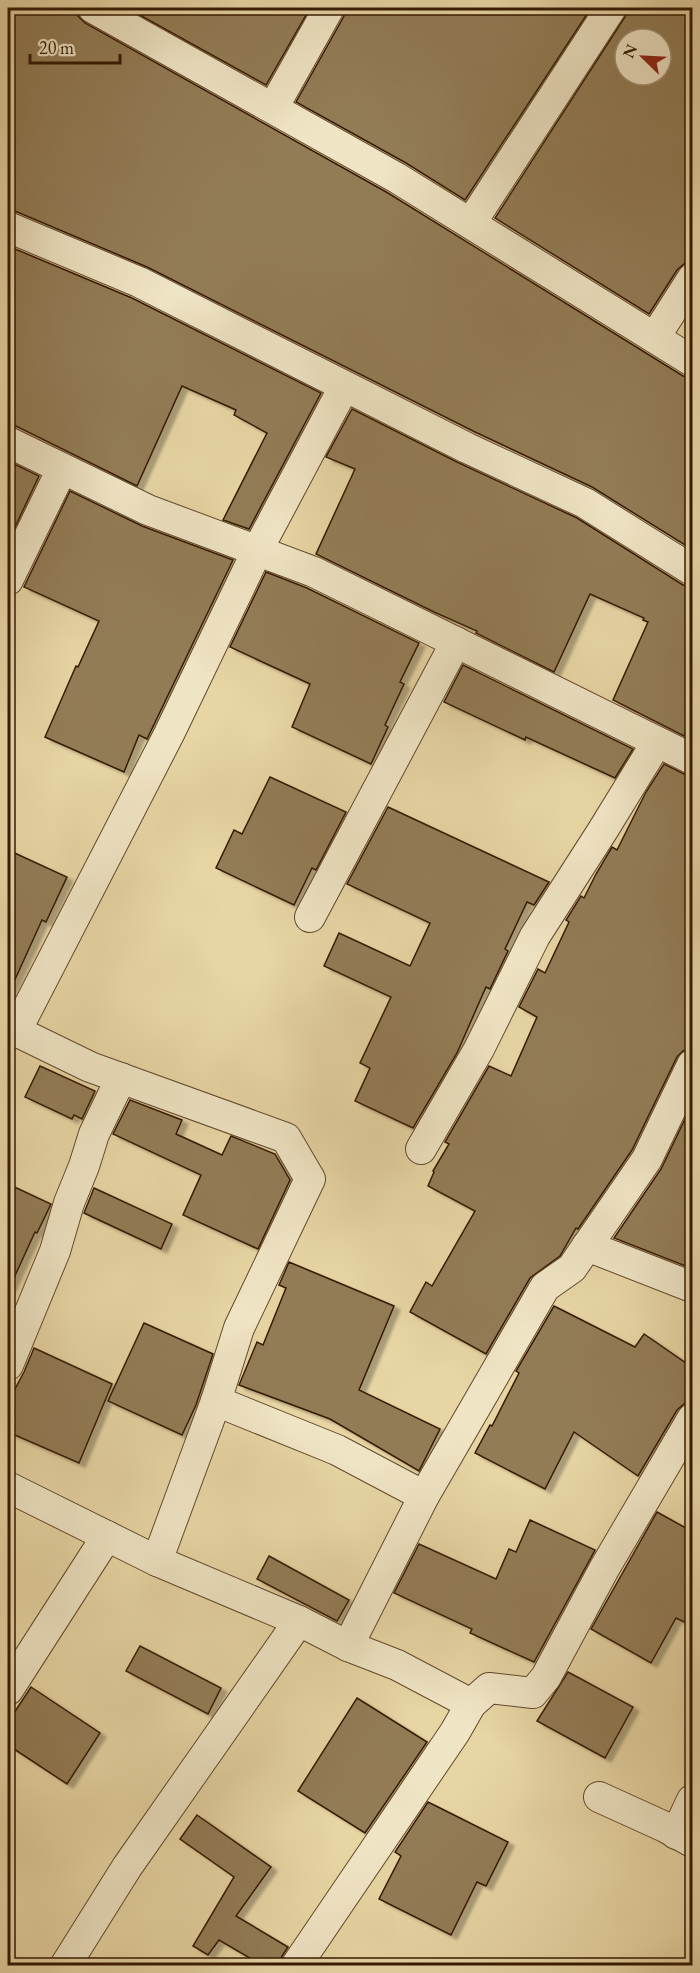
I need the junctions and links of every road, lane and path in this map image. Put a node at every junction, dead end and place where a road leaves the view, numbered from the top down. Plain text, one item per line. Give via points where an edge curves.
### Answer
1 (93, 8) edge
2 (329, 8) edge
3 (610, 8) edge
4 (273, 108) junction
5 (471, 223) junction
6 (8, 227) edge
7 (693, 279) edge
8 (655, 337) junction
9 (693, 360) edge
10 (344, 387) junction
11 (8, 442) edge
12 (62, 469) junction
13 (257, 551) junction
14 (693, 570) edge
15 (8, 580) edge
16 (456, 642) junction
17 (657, 742) junction
18 (693, 759) edge
19 (310, 917) dead end
20 (12, 1029) edge
21 (693, 1065) edge
22 (121, 1078) junction
23 (421, 1149) dead end
24 (587, 1246) junction
25 (693, 1287) edge
26 (8, 1365) edge
27 (216, 1401) junction
28 (693, 1419) edge
29 (8, 1487) edge
30 (424, 1496) junction
31 (107, 1536) junction
32 (157, 1561) junction
33 (299, 1621) junction
34 (348, 1646) junction
35 (8, 1690) edge
36 (471, 1704) junction
37 (599, 1797) dead end
38 (693, 1800) edge
39 (684, 1838) edge
40 (64, 1965) edge
41 (296, 1965) edge

1 - 4 street
2 - 4 street
3 - 5 street
4 - 5 street
5 - 8 street
6 - 10 street via 139,282
7 - 8 street
8 - 9 street
10 - 13 street
10 - 14 street via 585,503
11 - 12 street
12 - 13 street via 148,510
12 - 15 street
13 - 16 street via 314,572
13 - 20 street via 169,734
16 - 17 street
16 - 19 street
17 - 18 street
17 - 23 street via 535,936 479,1049
20 - 22 street
21 - 24 street via 647,1159
22 - 26 street via 94,1134 55,1251
22 - 27 street via 286,1138 310,1179 239,1328
24 - 25 street
24 - 30 street via 572,1268 545,1287
27 - 30 street via 337,1450
27 - 32 street
28 - 36 street via 533,1694 489,1688
29 - 31 street
30 - 34 street
31 - 32 street
31 - 35 street
32 - 33 street
33 - 34 street
33 - 40 street via 127,1867
34 - 36 street via 397,1665
36 - 41 street
37 - 39 street
38 - 39 street

